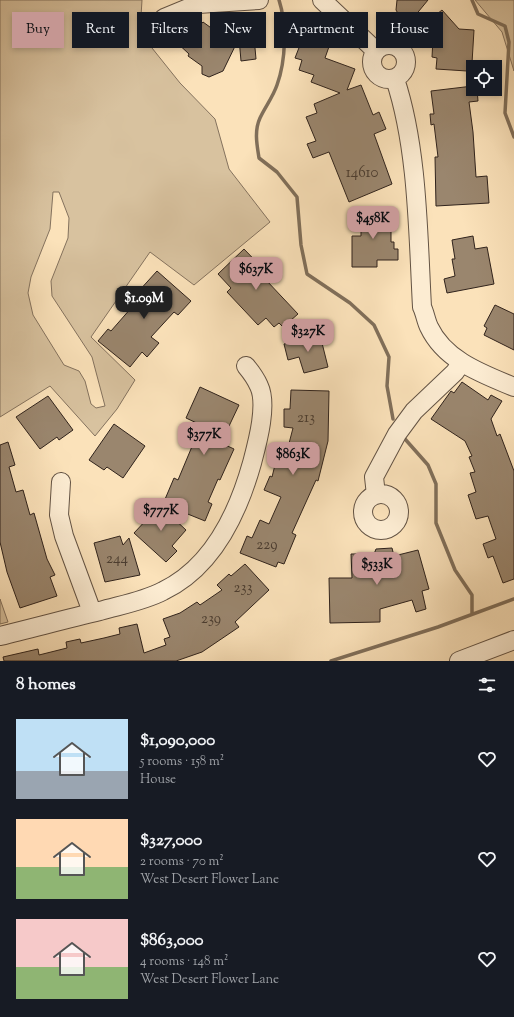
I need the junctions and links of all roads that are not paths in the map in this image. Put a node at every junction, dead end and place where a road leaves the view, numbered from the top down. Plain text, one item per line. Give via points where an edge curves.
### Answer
1 (259, 0) edge
2 (322, 0) edge
3 (179, 12) edge
4 (376, 51) junction
5 (395, 79) junction
6 (461, 363) junction
7 (246, 366) dead end
8 (514, 388) edge
9 (61, 482) dead end
10 (376, 495) dead end
11 (92, 612) junction
12 (0, 636) edge
13 (514, 640) edge
14 (459, 661) edge

1 - 3 street via 198,4
2 - 4 street
4 - 5 street via 372,61 374,72 384,79
4 - 5 street via 382,46 389,45 403,53 405,68
5 - 6 street via 414,172 422,307 429,328 440,344
6 - 8 street
6 - 10 street via 414,411 397,434 374,477
7 - 11 street via 260,388 261,432 246,483 228,527 210,552 187,576 163,591
9 - 11 street via 59,515 64,536
11 - 12 street
13 - 14 street

